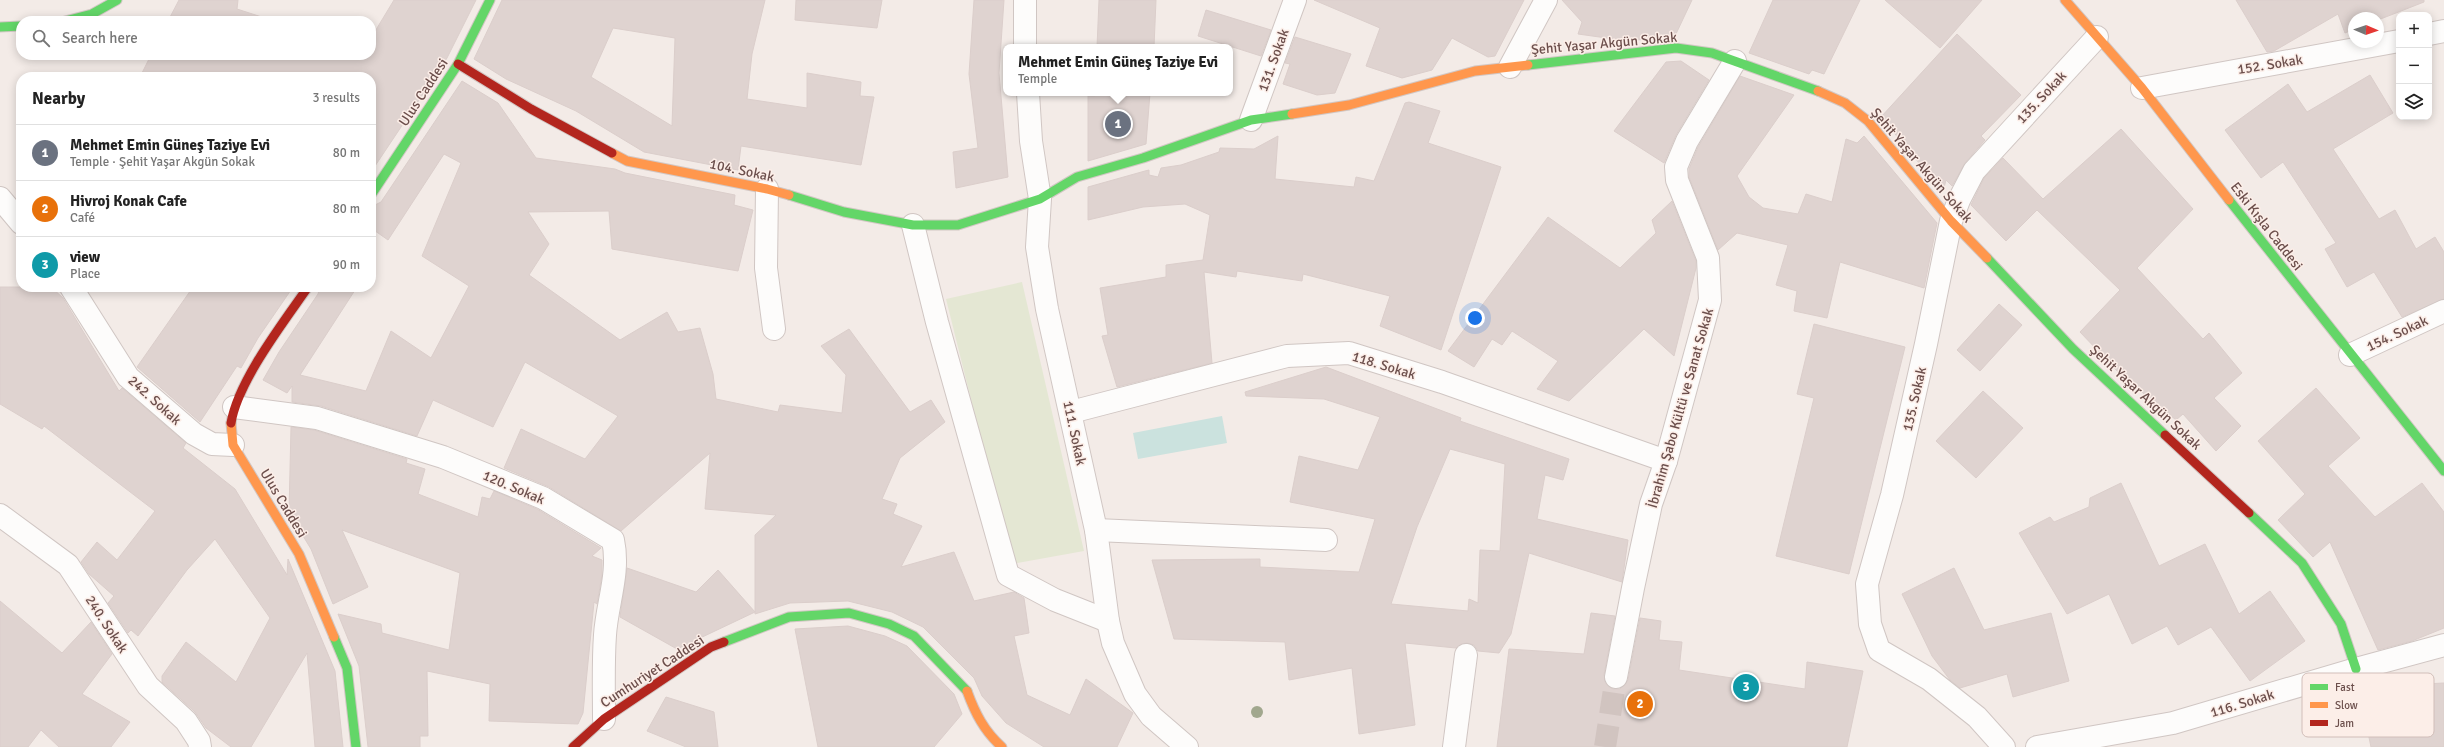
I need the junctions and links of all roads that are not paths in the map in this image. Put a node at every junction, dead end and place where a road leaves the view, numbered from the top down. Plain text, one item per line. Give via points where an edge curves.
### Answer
1 (116, 0) edge
2 (490, 0) edge
3 (1025, 0) edge
4 (1295, 0) edge
5 (1546, 0) edge
6 (2065, 0) edge
7 (84, 16) edge
8 (16, 26) edge
9 (0, 27) edge
10 (2444, 31) edge
11 (2432, 33) edge
12 (2097, 37) junction
13 (2396, 42) edge
14 (1025, 44) edge
15 (1735, 61) junction
16 (458, 64) junction
17 (1510, 67) junction
18 (2142, 88) junction
19 (1028, 96) edge
20 (1251, 120) junction
21 (376, 187) edge
22 (767, 189) junction
23 (0, 198) edge
24 (1040, 199) junction
25 (16, 217) edge
26 (1951, 221) junction
27 (913, 225) junction
28 (74, 292) edge
29 (305, 292) edge
30 (2444, 311) edge
31 (774, 329) dead end
32 (2350, 355) junction
33 (234, 407) junction
34 (1071, 412) junction
35 (233, 445) junction
36 (1666, 462) junction
37 (2444, 471) edge
38 (0, 515) edge
39 (1096, 530) junction
40 (1326, 540) dead end
41 (1108, 621) junction
42 (2444, 645) edge
43 (1466, 655) dead end
44 (2356, 668) junction
45 (2339, 673) edge
46 (1616, 677) tunnel mouth
47 (2302, 684) edge
48 (604, 719) junction
49 (200, 747) edge
50 (356, 747) edge
51 (573, 747) edge
52 (1002, 747) edge
53 (1187, 747) edge
54 (1454, 747) edge
55 (2004, 747) edge
56 (2037, 747) edge

1 - 7 street
2 - 16 street, Ulus Caddesi
3 - 14 street
4 - 20 street, 131. Sokak
5 - 17 street
6 - 12 street, Eski Kışla Caddesi
8 - 9 street
10 - 11 street
12 - 18 street, Eski Kışla Caddesi
12 - 26 street, 135. Sokak via 1974,171
13 - 18 street, 152. Sokak
15 - 17 street, Şehit Yaşar Akgün Sokak via 1712,53 1676,48
15 - 26 street, Şehit Yaşar Akgün Sokak via 1845,103 1868,121
15 - 36 street, İbrahim Şabo Kültü ve Sanat Sokak via 1687,141 1676,167 1677,180 1708,258 1710,300
16 - 21 street, Ulus Caddesi
16 - 22 street, 104. Sokak via 531,110 627,161
17 - 20 street, Şehit Yaşar Akgün Sokak via 1475,71 1349,105
18 - 32 street, Eski Kışla Caddesi
19 - 24 street, 111. Sokak via 1031,141
20 - 24 street, Şehit Yaşar Akgün Sokak via 1077,178
22 - 27 street, 104. Sokak via 844,212
22 - 31 street via 766,268
23 - 25 street
24 - 27 street, 104. Sokak via 958,225
24 - 34 street, 111. Sokak via 1037,247 1047,309
26 - 44 street, Şehit Yaşar Akgün Sokak via 2072,349 2302,563 2341,624
26 - 55 street, 135. Sokak via 1892,495 1867,584 1870,624 1879,650 1930,680 1976,717
27 - 41 street via 937,322 1008,575 1055,600
28 - 35 street, 242. Sokak via 128,377 194,434 212,444
29 - 33 street, Ulus Caddesi via 268,345
30 - 32 street, 154. Sokak
32 - 37 street, Eski Kışla Caddesi
33 - 35 street, Ulus Caddesi via 231,426
33 - 48 street, 120. Sokak via 318,418 444,457 543,498 613,540 616,571 605,634
34 - 36 street, 118. Sokak via 1287,356 1349,354 1442,382
34 - 39 street, 111. Sokak
35 - 50 street, Ulus Caddesi via 298,554 347,668
36 - 46 street, İbrahim Şabo Kültü ve Sanat Sokak via 1651,504
38 - 49 street, 240. Sokak via 68,565 148,686 186,721
39 - 40 street
39 - 41 street, 111. Sokak
41 - 53 street, 111. Sokak via 1113,644 1135,694 1151,716
42 - 44 street, 116. Sokak
43 - 54 street
44 - 45 street, 116. Sokak
47 - 56 street, 116. Sokak via 2173,723
48 - 51 street, Cumhuriyet Caddesi
48 - 52 street, Cumhuriyet Caddesi via 711,647 789,617 849,613 889,624 914,636 965,687 976,716

